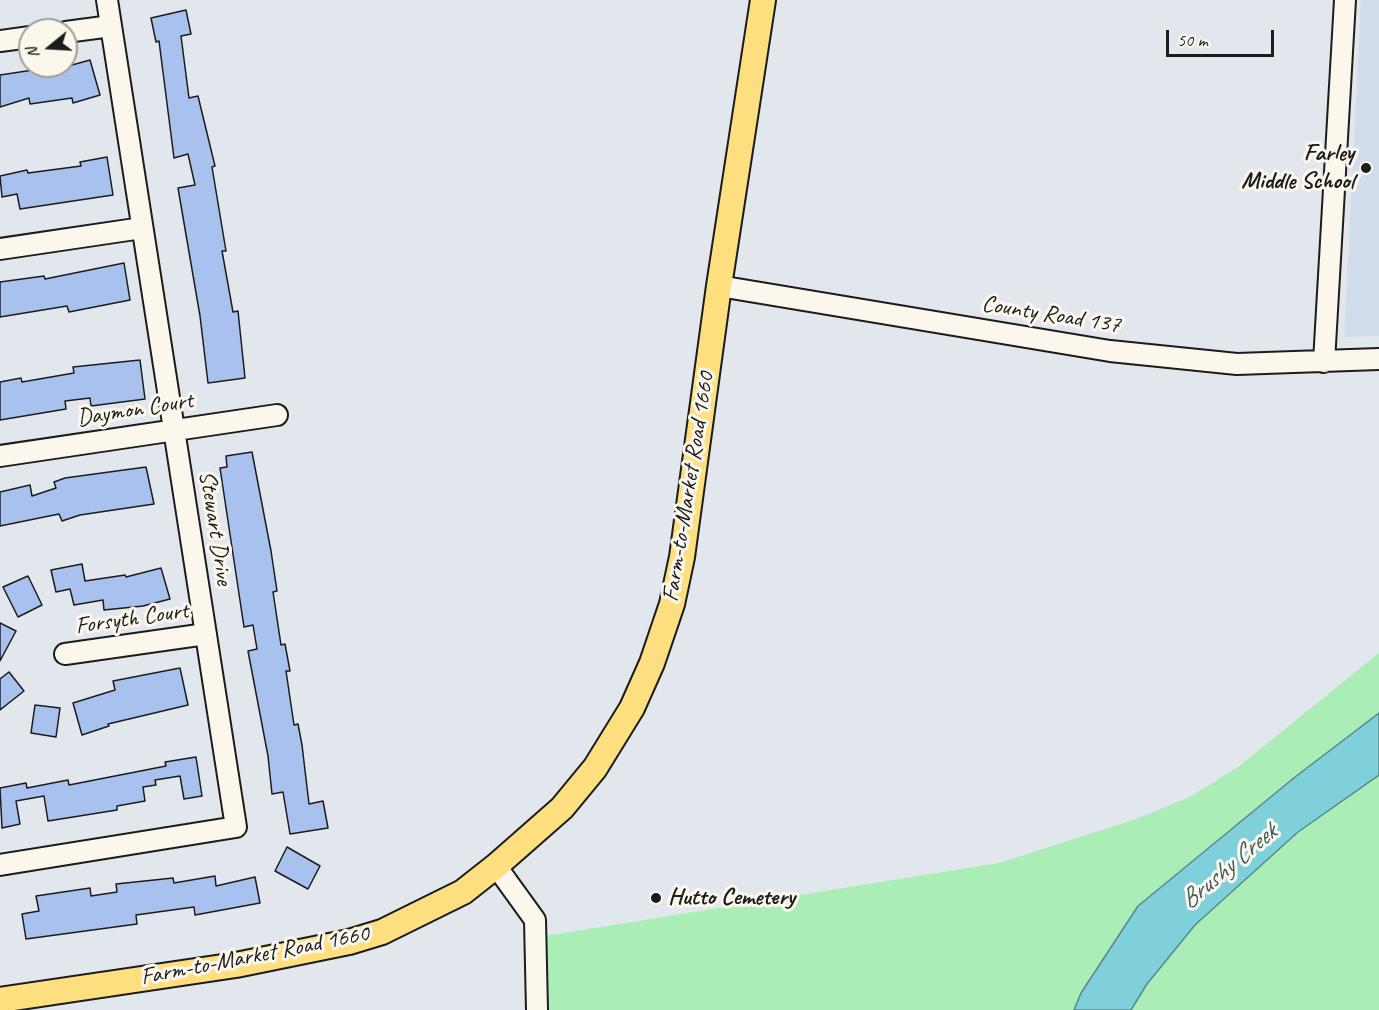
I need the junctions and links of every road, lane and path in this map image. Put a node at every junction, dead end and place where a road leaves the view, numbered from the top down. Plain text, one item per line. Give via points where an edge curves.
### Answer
1 (106, 0) edge
2 (764, 0) edge
3 (1345, 0) edge
4 (111, 26) junction
5 (78, 30) edge
6 (18, 39) edge
7 (0, 41) edge
8 (142, 228) junction
9 (0, 249) edge
10 (719, 286) junction
11 (1379, 359) edge
12 (1324, 362) junction
13 (277, 415) dead end
14 (174, 430) junction
15 (0, 456) edge
16 (206, 634) junction
17 (65, 654) dead end
18 (0, 865) edge
19 (496, 867) junction
20 (0, 1000) edge
21 (537, 1010) edge

1 - 4 street, Stewart Drive
2 - 10 main road, Farm-to-Market Road 1660
3 - 12 street
4 - 5 street
4 - 8 street, Stewart Drive
6 - 7 street
8 - 9 street
8 - 14 street, Stewart Drive
10 - 12 street, County Road 137 via 1110,351 1237,364
10 - 19 main road, Farm-to-Market Road 1660 via 682,557 672,604 652,663 632,708 595,768 562,808
11 - 12 street, County Road 137
13 - 14 street, Daymon Court
14 - 15 street, Daymon Court
14 - 16 street, Stewart Drive
16 - 17 street, Forsyth Court
16 - 18 street, Stewart Drive via 236,827
19 - 20 main road, Farm-to-Market Road 1660 via 438,905 382,932 349,942 236,964
19 - 21 street via 535,920

